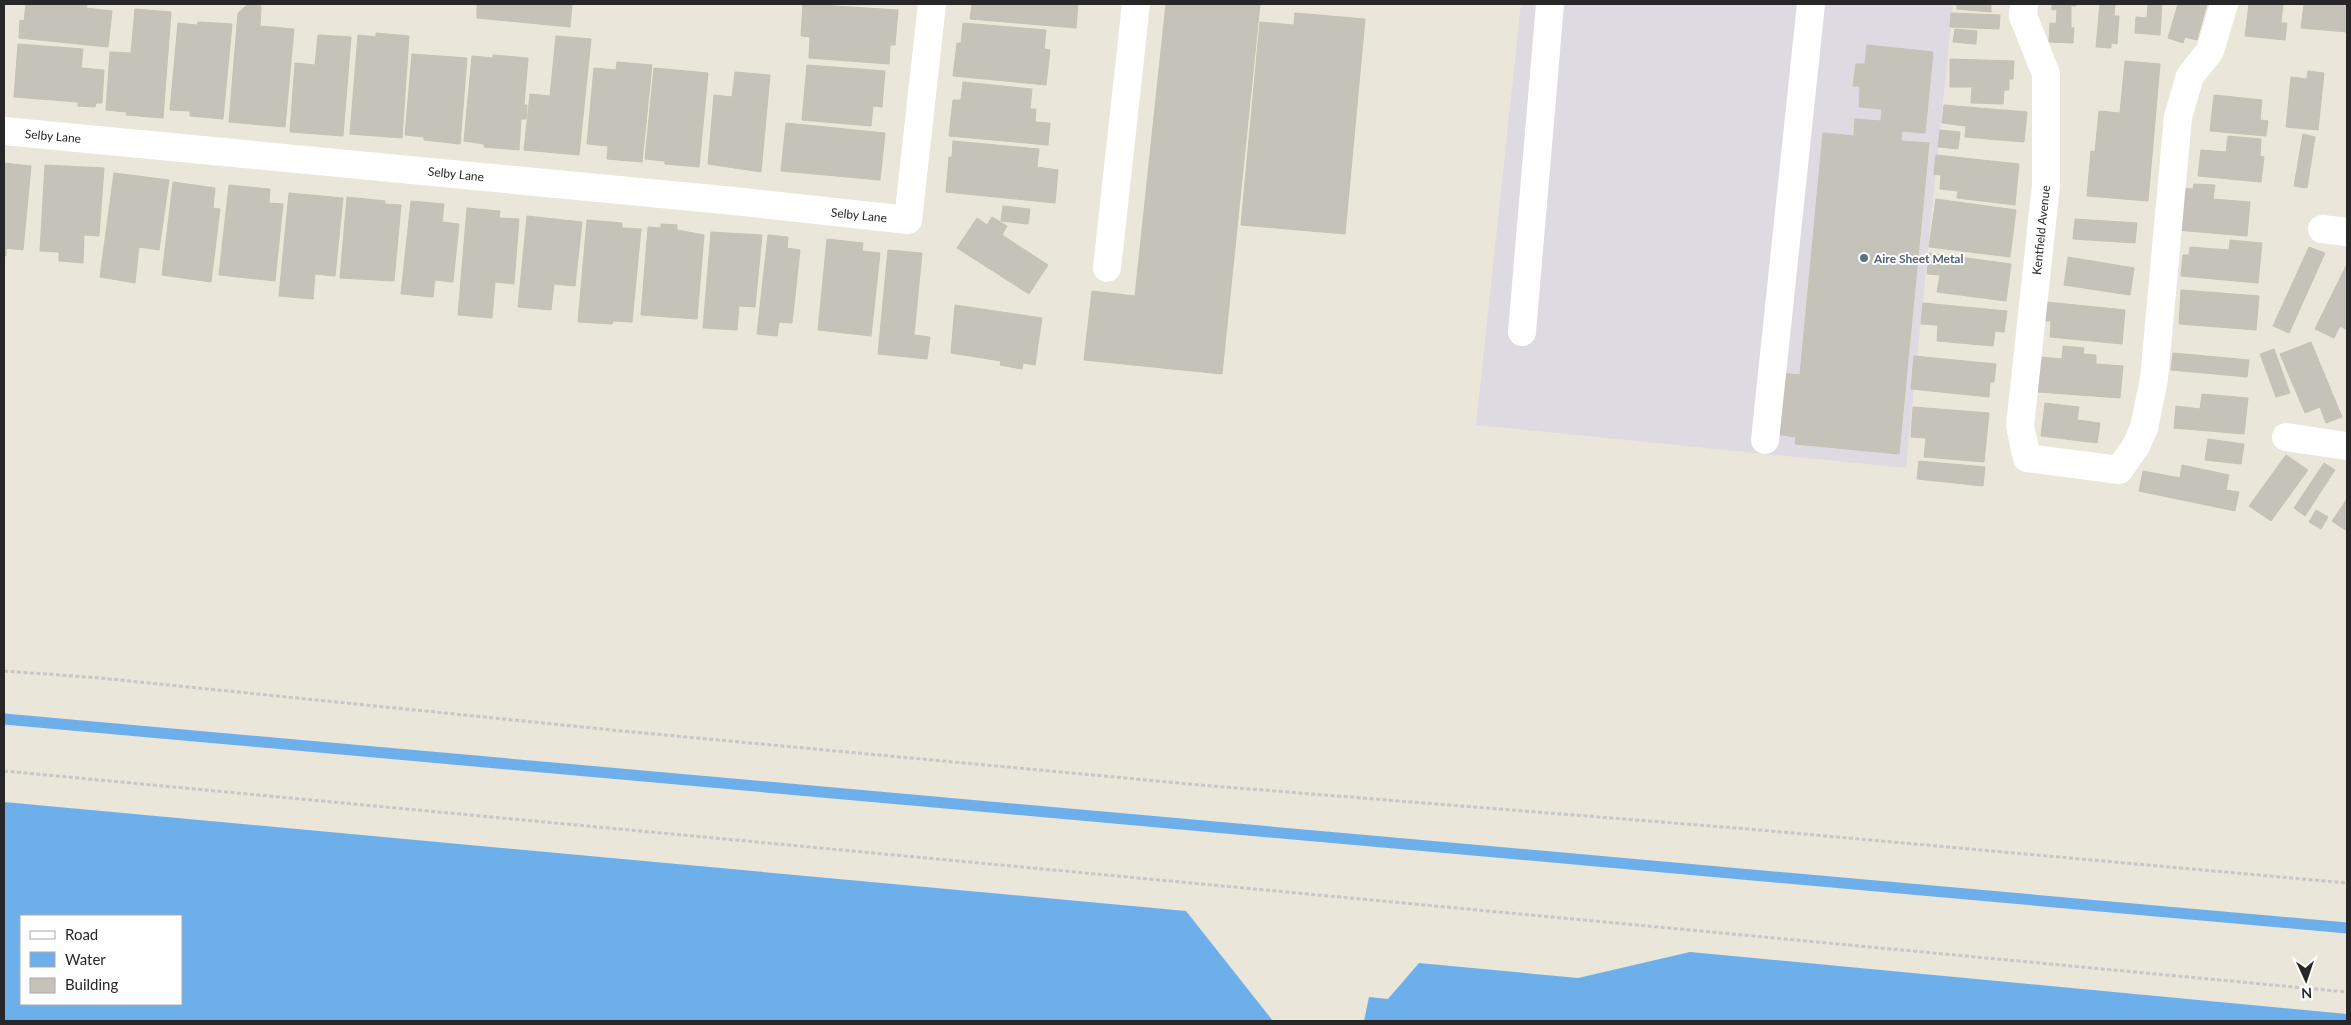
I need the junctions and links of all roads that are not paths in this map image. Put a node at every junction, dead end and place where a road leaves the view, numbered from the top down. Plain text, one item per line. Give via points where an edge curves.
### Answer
1 (932, 4) edge
2 (1136, 4) edge
3 (1550, 4) edge
4 (1811, 4) edge
5 (2024, 4) edge
6 (2224, 4) edge
7 (4, 132) edge
8 (1107, 268) dead end
9 (1522, 332) dead end
10 (2286, 437) dead end
11 (1765, 440) dead end
12 (2347, 446) edge

1 - 7 lane, Selby Lane via 908,220
2 - 8 lane
3 - 9 lane
4 - 11 lane
5 - 6 lane, Kentfield Avenue via 2023,16 2046,74 2046,185 2020,426 2027,458 2119,470 2144,428 2154,379 2178,117 2190,76 2210,51
10 - 12 lane

